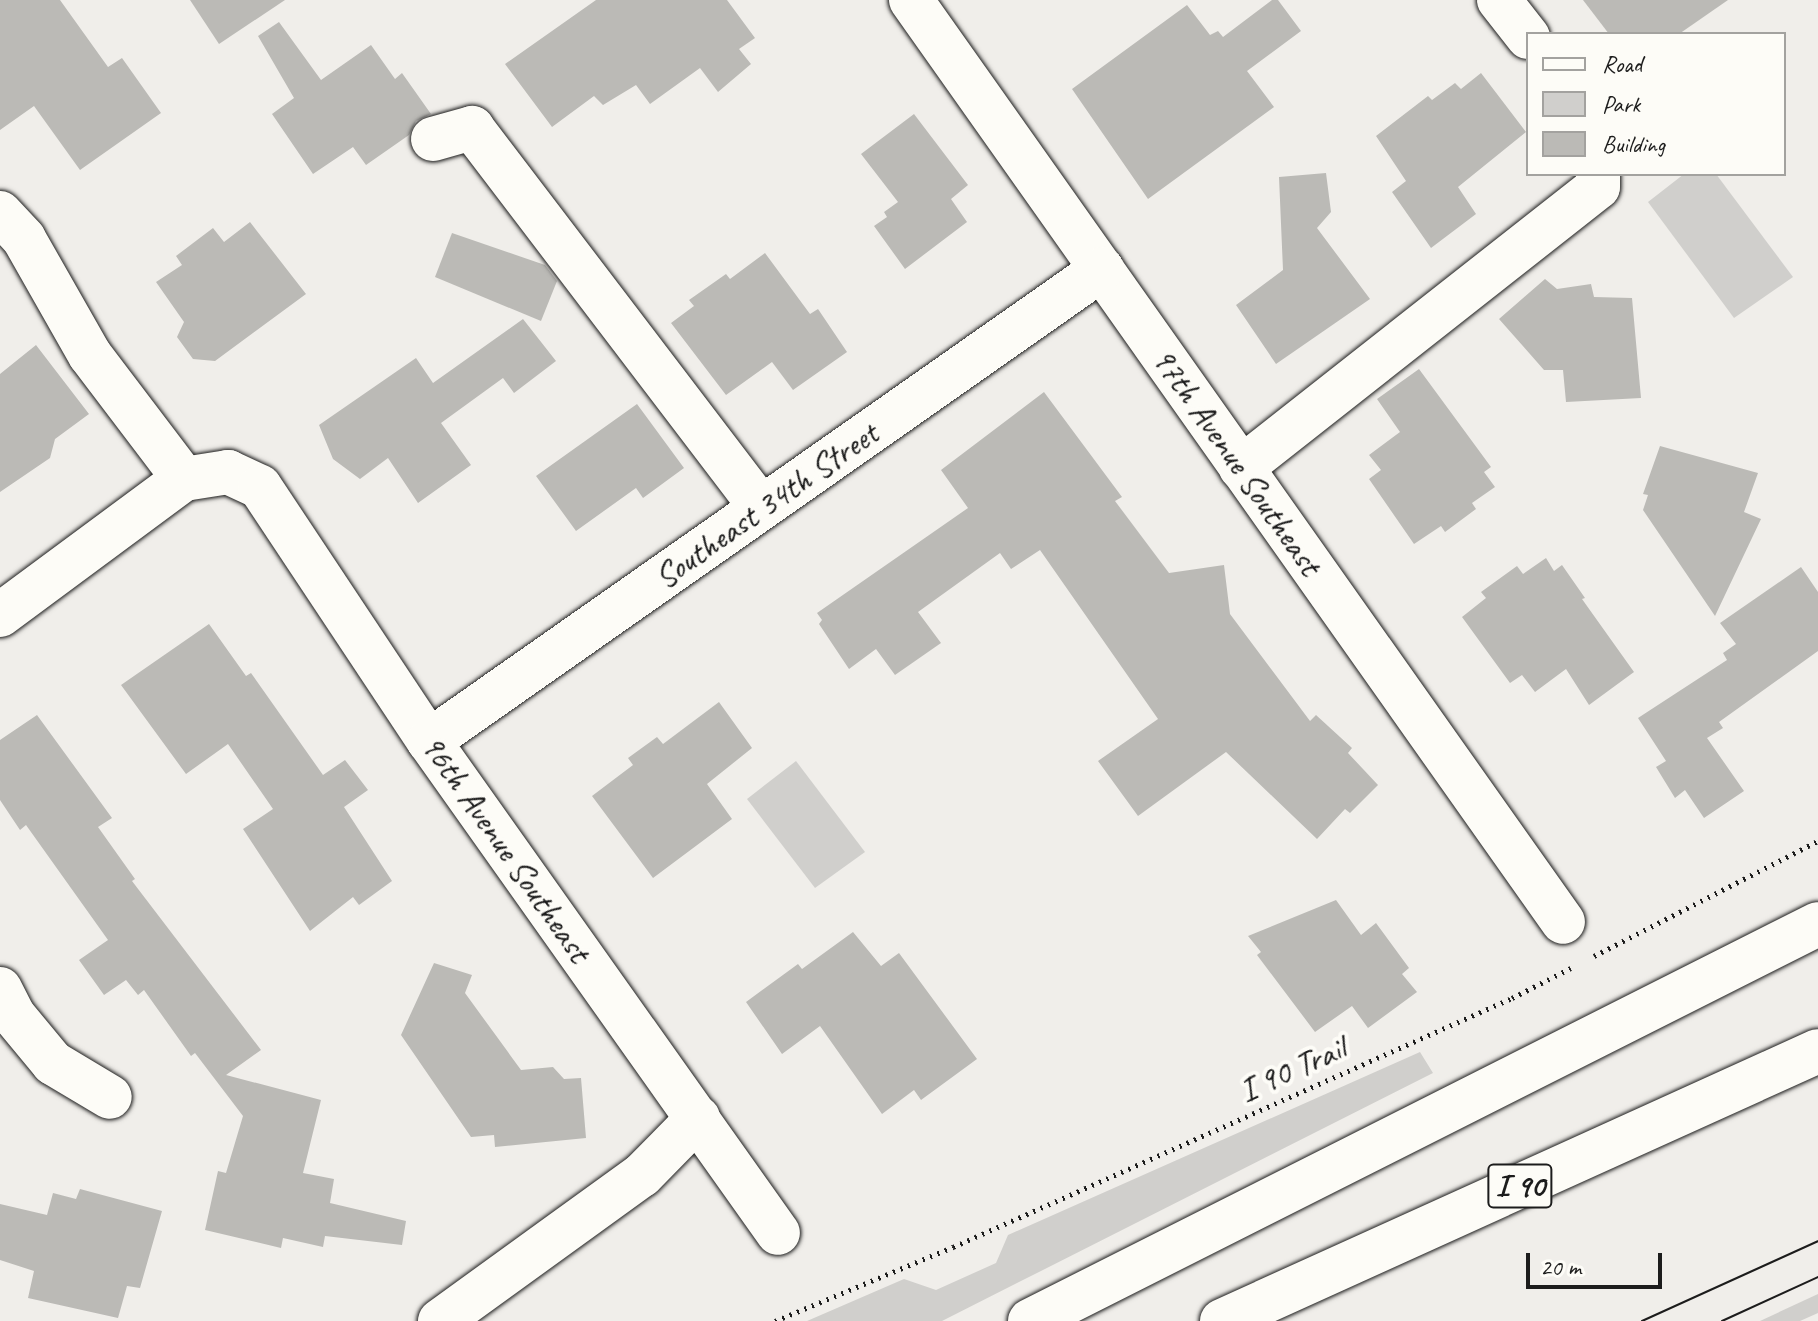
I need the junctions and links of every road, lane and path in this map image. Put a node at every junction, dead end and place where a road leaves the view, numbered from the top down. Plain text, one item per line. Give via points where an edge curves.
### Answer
1 (911, 0) edge
2 (1499, 0) edge
3 (1526, 34) edge
4 (433, 139) dead end
5 (1598, 176) edge
6 (0, 213) edge
7 (1102, 269) junction
8 (1241, 468) junction
9 (184, 479) junction
10 (761, 508) junction
11 (0, 615) edge
12 (429, 741) junction
13 (1818, 841) edge
14 (1563, 922) dead end
15 (1818, 924) edge
16 (1585, 961) dead end
17 (1573, 967) dead end
18 (0, 989) edge
19 (1818, 1051) edge
20 (110, 1097) dead end
21 (698, 1118) junction
22 (778, 1233) dead end
23 (440, 1321) edge
24 (775, 1321) edge
25 (1030, 1321) edge
26 (1222, 1321) edge

1 - 7 main road, 97th Avenue Southeast
2 - 3 main road
4 - 10 main road via 472,128
5 - 8 main road via 1598,187 1575,206
6 - 9 main road via 24,239 90,355
7 - 8 main road, 97th Avenue Southeast
7 - 10 main road, Southeast 34th Street
8 - 14 main road, 97th Avenue Southeast
9 - 11 main road
9 - 12 main road, 96th Avenue Southeast via 228,472 260,487
10 - 12 main road, Southeast 34th Street
12 - 21 main road, 96th Avenue Southeast
13 - 16 path
15 - 25 main road
17 - 24 path, I 90 Trail via 953,1247
18 - 20 main road via 14,1016 53,1063
19 - 26 main road, I 90
21 - 22 main road, 96th Avenue Southeast
21 - 23 main road via 642,1175

